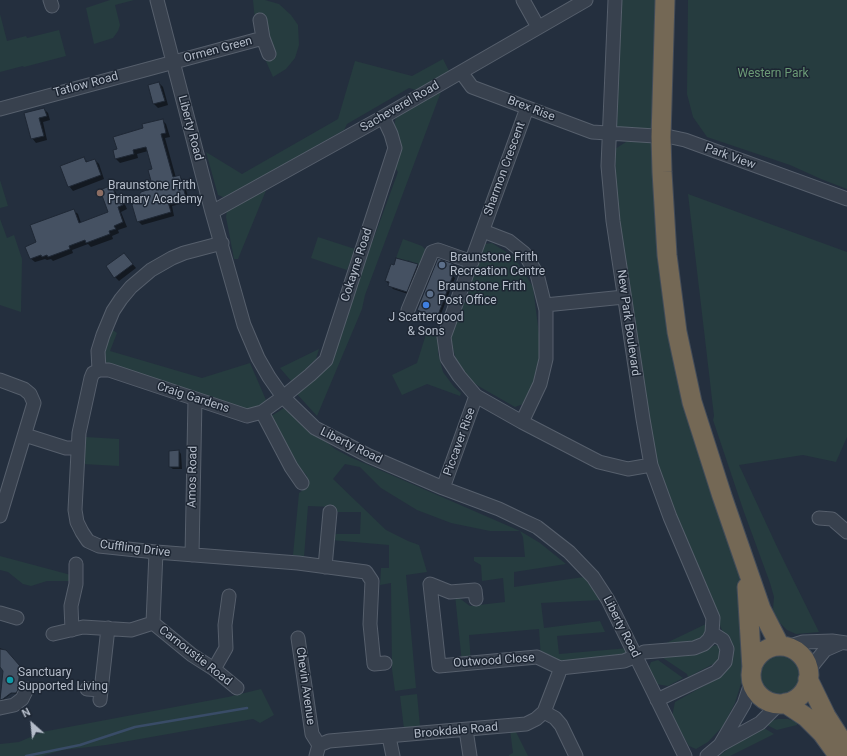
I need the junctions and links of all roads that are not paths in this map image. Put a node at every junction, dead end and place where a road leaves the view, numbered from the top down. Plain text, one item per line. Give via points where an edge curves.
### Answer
1 (157, 0) edge
2 (523, 0) edge
3 (586, 0) edge
4 (615, 0) edge
5 (665, 0) edge
6 (260, 20) dead end
7 (538, 27) junction
8 (263, 38) junction
9 (269, 54) dead end
10 (173, 62) junction
11 (462, 72) junction
12 (528, 108) junction
13 (0, 109) edge
14 (383, 118) junction
15 (608, 133) junction
16 (661, 137) junction
17 (847, 199) edge
18 (212, 212) junction
19 (483, 231) junction
20 (222, 243) junction
21 (472, 262) junction
22 (624, 297) junction
23 (545, 305) junction
24 (408, 310) dead end
25 (99, 370) junction
26 (0, 380) edge
27 (476, 396) junction
28 (283, 397) junction
29 (195, 399) junction
30 (262, 412) junction
31 (522, 422) junction
32 (25, 435) junction
33 (78, 448) junction
34 (651, 465) junction
35 (302, 483) dead end
36 (443, 488) junction
37 (4, 490) edge
38 (330, 512) dead end
39 (0, 516) edge
40 (819, 518) dead end
41 (847, 532) edge
42 (156, 552) junction
43 (192, 555) junction
44 (743, 558) junction
45 (76, 564) dead end
46 (325, 566) junction
47 (230, 596) dead end
48 (476, 599) dead end
49 (0, 613) edge
50 (17, 618) dead end
51 (153, 623) junction
52 (108, 628) junction
53 (72, 630) junction
54 (712, 633) junction
55 (53, 634) dead end
56 (298, 638) dead end
57 (845, 643) edge
58 (784, 647) junction
59 (640, 654) junction
60 (380, 663) dead end
61 (560, 668) junction
62 (214, 669) junction
63 (752, 674) junction
64 (808, 675) junction
65 (237, 688) dead end
66 (27, 689) dead end
67 (87, 689) dead end
68 (657, 700) junction
69 (782, 703) junction
70 (0, 708) edge
71 (544, 712) junction
72 (466, 730) junction
73 (389, 737) junction
74 (720, 745) junction
75 (847, 749) edge
76 (317, 750) edge
77 (393, 756) edge
78 (470, 756) edge
79 (576, 756) edge
80 (686, 756) edge
81 (707, 756) edge
82 (838, 756) edge

1 - 10 street, Liberty Road
2 - 7 street
3 - 7 street, Sacheverel Road
4 - 15 street, New Park Boulevard
5 - 16 highway
6 - 8 street
7 - 11 street, Sacheverel Road
8 - 9 street
8 - 10 street, Ormen Green
10 - 13 street, Tatlow Road
10 - 18 street, Liberty Road
11 - 12 street, Brex Rise via 472,87
11 - 14 street, Sacheverel Road
12 - 15 street, Brex Rise via 592,132
12 - 19 street, Sharmon Crescent
14 - 18 street, Sacheverel Road
14 - 28 street, Cokayne Road via 395,148 326,360
15 - 16 street, Park View
15 - 22 street, New Park Boulevard via 613,221
16 - 17 street, Park View via 685,140
16 - 44 highway via 667,255 677,332 692,402
18 - 20 street, Liberty Road
19 - 21 street, Sharmon Crescent
19 - 23 street, Sharmon Crescent via 509,241 524,253 537,274
20 - 25 street via 172,258 131,287 113,311 103,335 98,351
20 - 28 street, Liberty Road via 250,342
21 - 24 street via 438,250 432,252
21 - 27 street, Sharmon Crescent via 444,337 447,358
22 - 23 street
22 - 34 street, New Park Boulevard
23 - 31 street, Sharmon Crescent via 546,359 540,384
25 - 29 street, Craig Gardens via 109,370
25 - 33 street, Cuffling Drive via 91,378
26 - 32 street via 30,394 34,403
27 - 31 street, Sharmon Crescent
27 - 36 street, Piccaver Rise
28 - 30 street, Craig Gardens
28 - 36 street, Liberty Road via 315,428 369,456
29 - 30 street, Craig Gardens via 247,416
29 - 43 street, Amos Road
30 - 35 street
31 - 34 street, Sharmon Crescent via 599,462 628,469
32 - 33 street via 66,448
32 - 37 street
33 - 42 street, Cuffling Drive via 75,510 82,532 88,540 99,546
34 - 54 street, New Park Boulevard via 713,618
36 - 59 street, Liberty Road via 524,520 569,552 592,577
37 - 39 street
38 - 46 street
40 - 41 street via 832,518
42 - 43 street, Cuffling Drive
42 - 51 street, Carnoustie Road
43 - 46 street, Cuffling Drive
44 - 58 highway via 761,609
44 - 63 highway
45 - 53 street via 76,584 70,606
46 - 60 street, Cuffling Drive via 366,572 372,581 370,624
47 - 62 street via 225,625 226,648
48 - 61 street, Outwood Close via 475,590 450,592 430,584 439,666 538,657
49 - 50 street
51 - 52 street via 131,630
51 - 62 street, Carnoustie Road via 192,655
52 - 53 street via 84,627
52 - 67 street via 100,695
53 - 55 street
54 - 59 street via 704,644 694,648
54 - 68 street via 723,640 727,649 725,662 716,672
56 - 76 street, Chevin Avenue via 312,734
57 - 58 street via 803,642
57 - 64 street via 825,650
58 - 63 highway via 772,647 759,655 754,662
58 - 64 highway via 795,650 801,656 806,663
59 - 61 street via 624,661
59 - 68 street, Liberty Road
61 - 71 street
62 - 65 street, Carnoustie Road
63 - 69 highway via 758,694 772,702
63 - 74 street via 744,704
64 - 69 highway via 806,688 800,695
64 - 75 highway via 826,716
66 - 70 street via 22,699 14,706
68 - 80 street, Liberty Road
69 - 74 street via 760,723
69 - 82 highway via 806,717 822,733
71 - 72 street, Brookdale Road via 526,724
71 - 79 street via 561,725
72 - 73 street, Brookdale Road
72 - 78 street
73 - 76 street, Brookdale Road via 329,741
73 - 77 street
74 - 81 street

